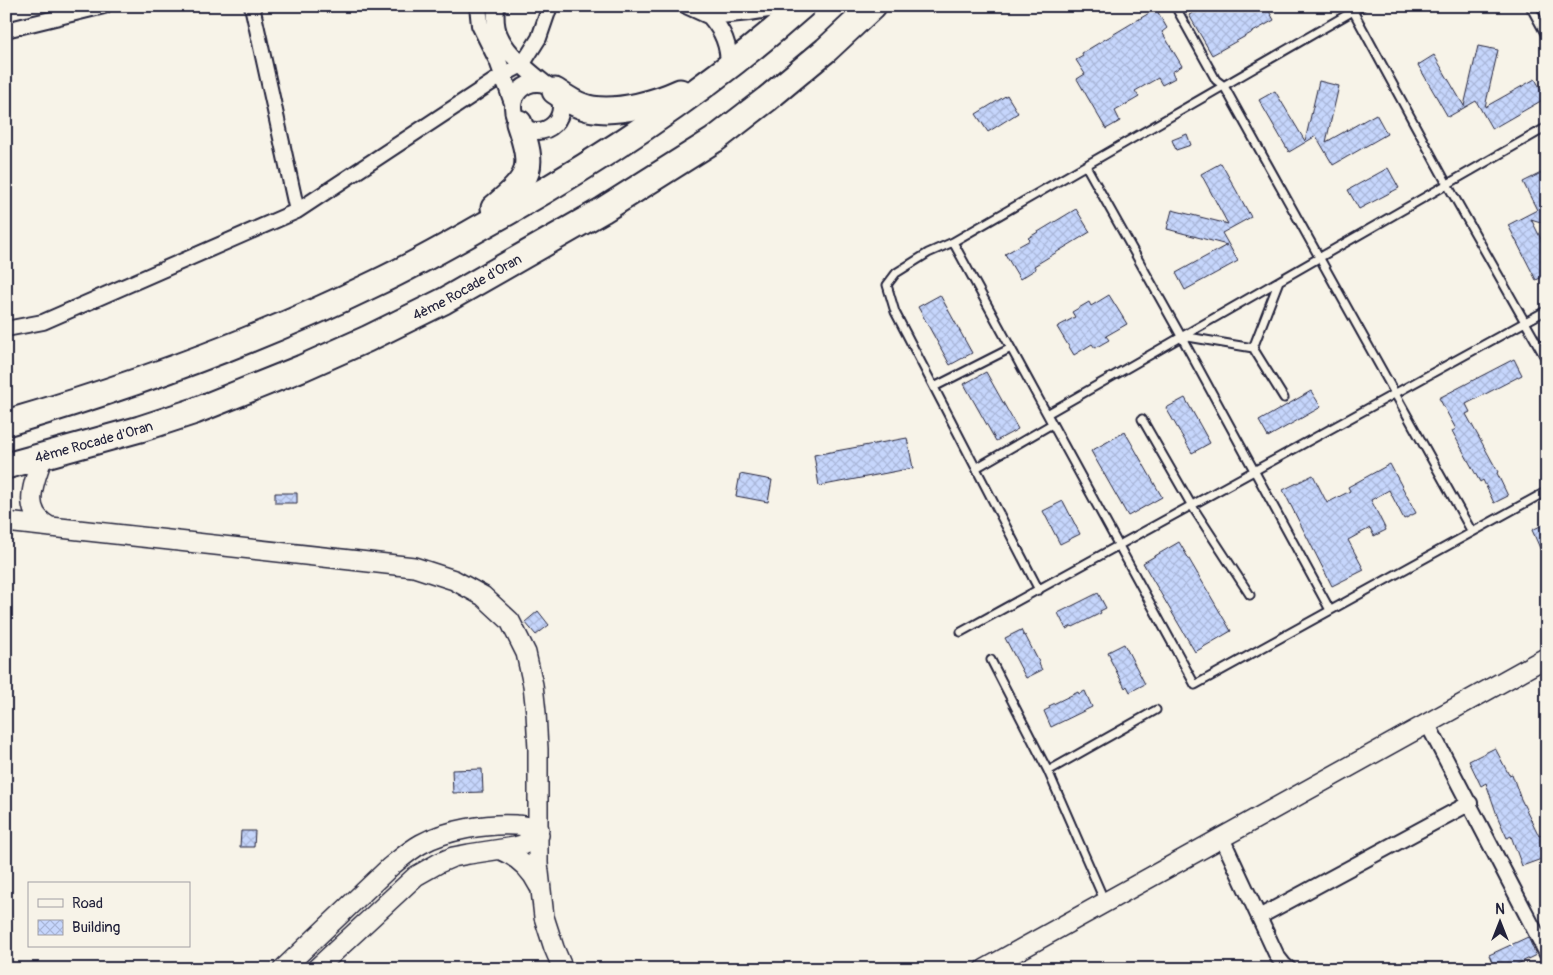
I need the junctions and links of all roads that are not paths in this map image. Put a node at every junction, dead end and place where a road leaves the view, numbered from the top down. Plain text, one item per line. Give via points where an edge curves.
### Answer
1 (104, 6) edge
2 (252, 6) edge
3 (478, 6) edge
4 (496, 6) edge
5 (550, 6) edge
6 (688, 6) edge
7 (787, 6) edge
8 (802, 6) edge
9 (873, 6) edge
10 (1175, 6) edge
11 (1362, 6) edge
12 (1530, 6) edge
13 (81, 9) edge
14 (1353, 11) junction
15 (710, 16) junction
16 (6, 30) edge
17 (1547, 37) edge
18 (522, 65) junction
19 (725, 70) junction
20 (503, 75) junction
21 (1224, 86) junction
22 (551, 88) junction
23 (516, 113) junction
24 (1547, 127) edge
25 (1086, 166) junction
26 (1447, 184) junction
27 (297, 210) junction
28 (953, 242) junction
29 (449, 245) junction
30 (1320, 257) junction
31 (1279, 281) junction
32 (1547, 310) edge
33 (1525, 322) junction
34 (6, 329) edge
35 (1181, 336) junction
36 (1011, 348) junction
37 (1253, 348) junction
38 (1547, 361) edge
39 (934, 387) junction
40 (1396, 393) junction
41 (1284, 398) dead end
42 (1047, 414) junction
43 (1142, 419) dead end
44 (6, 423) edge
45 (1052, 424) junction
46 (43, 456) junction
47 (6, 466) edge
48 (976, 468) junction
49 (1255, 471) junction
50 (1547, 491) edge
51 (1192, 506) junction
52 (6, 522) edge
53 (50, 527) junction
54 (1472, 532) junction
55 (1119, 546) junction
56 (1039, 590) junction
57 (1250, 596) dead end
58 (1330, 610) junction
59 (961, 632) dead end
60 (1547, 657) edge
61 (991, 660) dead end
62 (1156, 710) dead end
63 (1427, 723) junction
64 (1048, 771) junction
65 (538, 788) junction
66 (1470, 803) junction
67 (507, 825) junction
68 (539, 832) junction
69 (1222, 838) junction
70 (501, 850) junction
71 (541, 891) junction
72 (1105, 902) junction
73 (1258, 916) junction
74 (1547, 954) edge
75 (283, 969) edge
76 (316, 969) edge
77 (563, 969) edge
78 (985, 969) edge
79 (1290, 969) edge

1 - 13 street
2 - 27 street
3 - 20 street via 480,25
4 - 18 street via 495,21 500,37
5 - 18 street via 539,38
6 - 15 street
7 - 15 street
8 - 19 highway
9 - 46 highway, 4ème Rocade d'Oran via 819,56 714,140 603,210 444,301 302,368 195,411
10 - 21 lane via 1216,80
11 - 14 lane
12 - 17 lane
13 - 16 street
14 - 21 lane
14 - 26 lane
15 - 19 street via 726,38 729,52
18 - 20 street
18 - 22 street
19 - 22 highway via 674,95 620,109 593,109 575,103
19 - 29 highway via 616,147
20 - 23 street
20 - 27 street
21 - 25 lane
21 - 30 lane
22 - 23 street via 526,86 516,96
22 - 23 street via 561,106 556,122 549,127 534,131 526,128
23 - 29 highway via 529,158 525,177 514,191
24 - 26 lane
25 - 28 lane
25 - 35 lane
26 - 30 lane
26 - 33 lane
27 - 34 street via 43,322
28 - 36 lane
28 - 39 lane via 896,273 887,285 895,312
29 - 44 highway via 313,313 234,346 139,381
30 - 31 lane
30 - 40 lane
31 - 35 lane
31 - 37 lane
32 - 33 lane
33 - 38 lane
33 - 40 lane
35 - 37 lane
35 - 42 lane
35 - 49 lane
36 - 39 lane
36 - 42 lane
37 - 41 lane
39 - 48 lane
40 - 49 lane
40 - 54 lane
42 - 45 lane
43 - 51 lane
45 - 48 lane
45 - 55 lane
46 - 47 highway, 4ème Rocade d'Oran
46 - 53 main road via 34,481 32,504 39,520
48 - 56 lane
49 - 51 lane
49 - 58 lane
50 - 54 lane
51 - 55 lane
51 - 57 lane
52 - 53 main road
53 - 65 main road via 414,567 454,580 483,596 510,621 526,653 536,713
54 - 58 lane
55 - 56 lane
55 - 58 lane via 1195,685
56 - 59 lane
60 - 63 main road
61 - 64 lane
62 - 64 lane
63 - 66 street
63 - 69 main road
64 - 72 lane
65 - 67 main road via 522,814
65 - 68 main road
66 - 73 street
66 - 74 street
67 - 68 main road
67 - 75 main road via 480,827 422,843 377,880
68 - 70 main road via 522,845
68 - 71 main road
69 - 72 main road
69 - 73 street
70 - 71 main road via 525,866
70 - 76 main road via 453,857 416,876
71 - 77 main road via 544,917
72 - 78 main road
73 - 79 street via 1277,956

